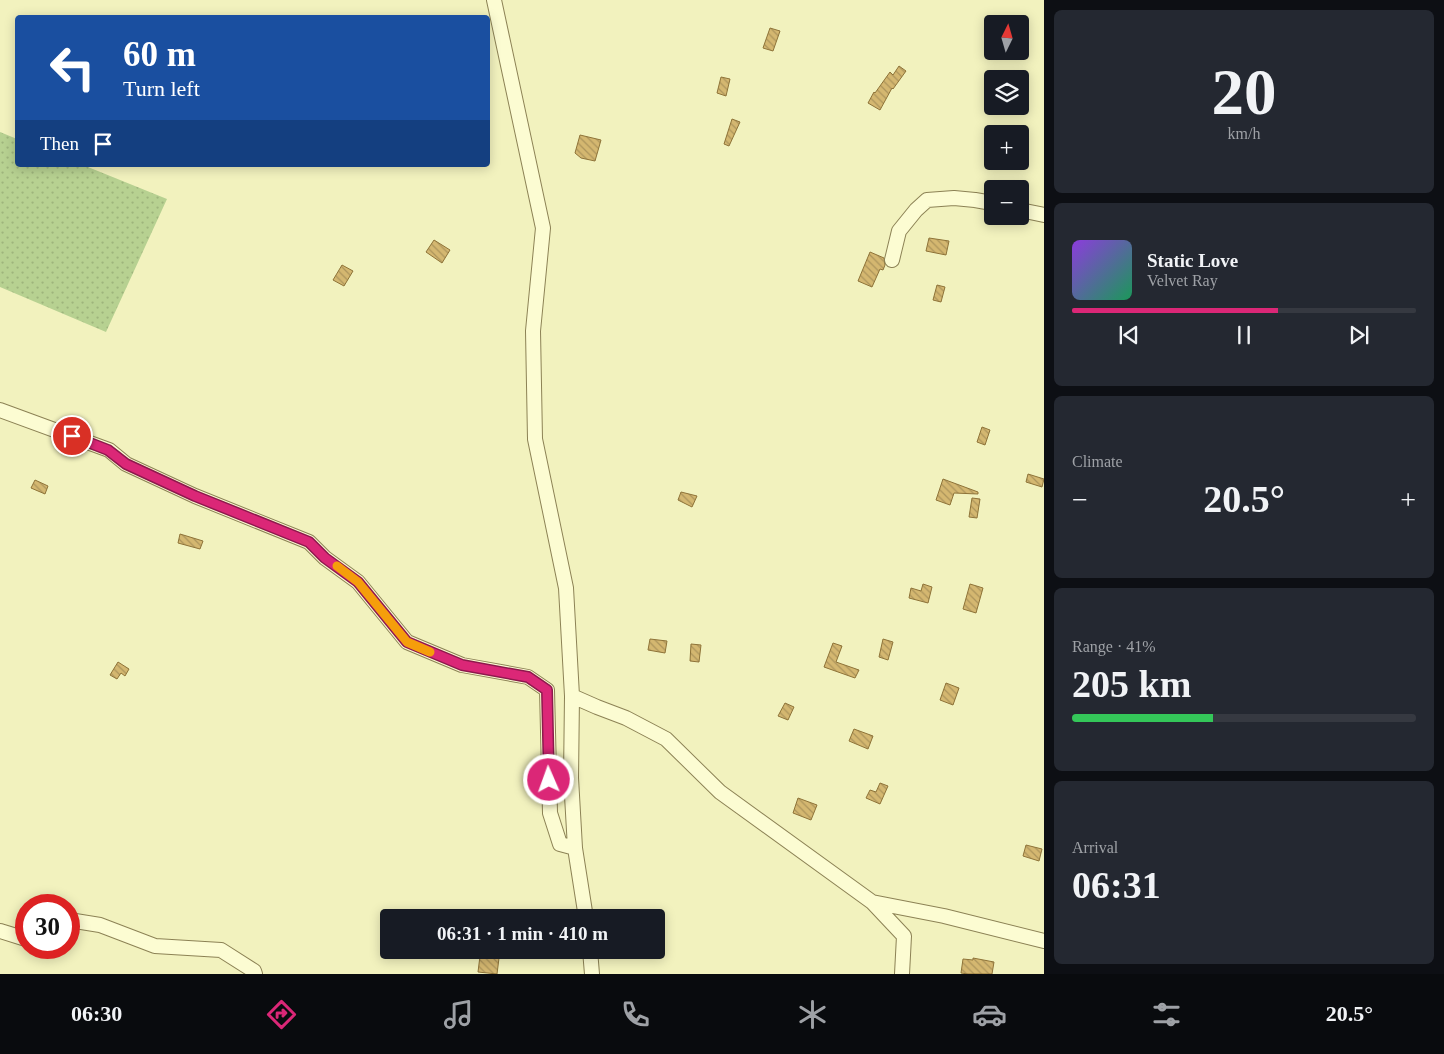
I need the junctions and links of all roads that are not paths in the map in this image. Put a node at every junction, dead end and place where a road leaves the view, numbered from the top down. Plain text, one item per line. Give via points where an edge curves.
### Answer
1 (494, 0) edge
2 (984, 202) edge
3 (1029, 212) edge
4 (1044, 215) edge
5 (892, 260) dead end
6 (0, 410) edge
7 (572, 696) junction
8 (575, 848) junction
9 (872, 902) junction
10 (585, 909) edge
11 (80, 922) edge
12 (0, 931) edge
13 (15, 936) edge
14 (1044, 941) edge
15 (591, 959) edge
16 (255, 974) edge
17 (592, 974) edge
18 (902, 974) edge

1 - 7 street via 543,228 533,331 535,439 566,588
2 - 5 street via 954,198 927,200 899,231
3 - 4 street
6 - 8 street via 108,450 126,464 178,488 309,542 358,582 407,642 462,665 528,677 547,690 550,813 560,844
7 - 8 street via 571,778
7 - 9 street via 666,739 720,792
8 - 10 street
9 - 14 street
9 - 18 street via 904,936
11 - 16 street via 100,925 155,946 221,950
12 - 13 street
15 - 17 street

